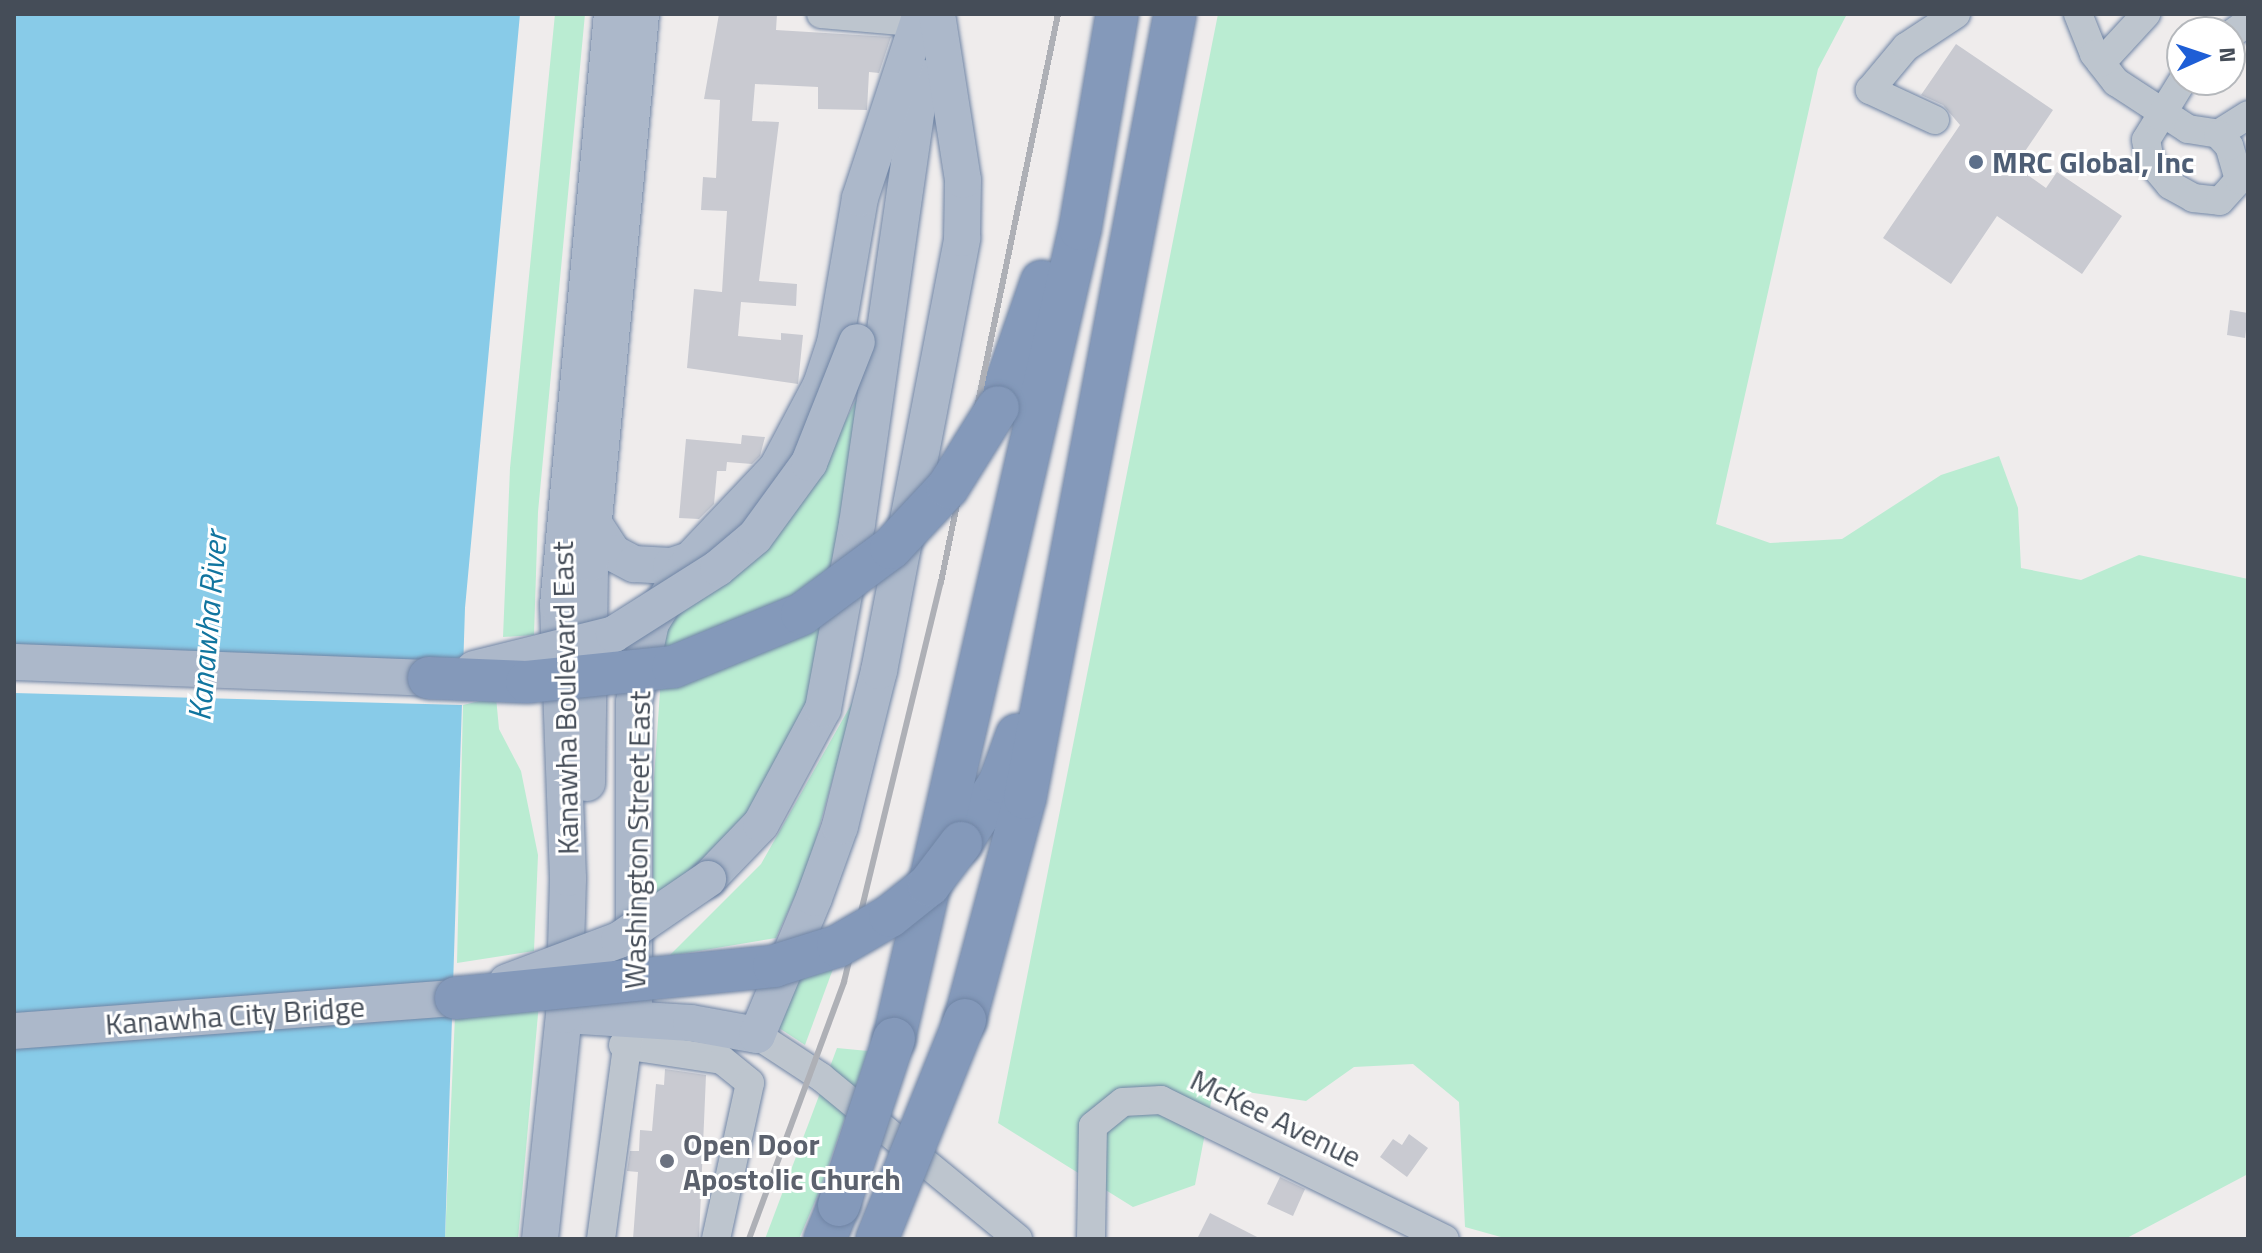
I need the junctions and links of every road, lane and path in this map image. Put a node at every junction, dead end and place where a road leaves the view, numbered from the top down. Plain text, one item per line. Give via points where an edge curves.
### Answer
1 (612, 14) edge
2 (641, 14) edge
3 (821, 14) edge
4 (1175, 14) edge
5 (1956, 14) edge
6 (2078, 14) edge
7 (2146, 14) edge
8 (928, 19) edge
9 (1115, 24) edge
10 (2101, 63) junction
11 (2171, 96) edge
12 (897, 102) junction
13 (2160, 111) junction
14 (2248, 115) edge
15 (1935, 120) dead end
16 (2218, 134) junction
17 (593, 522) junction
18 (690, 560) junction
19 (1068, 576) junction
20 (14, 662) edge
21 (429, 678) junction
22 (456, 998) junction
23 (573, 1016) junction
24 (14, 1031) edge
25 (629, 1032) junction
26 (757, 1035) junction
27 (832, 1222) edge
28 (540, 1239) edge
29 (562, 1239) edge
30 (601, 1239) edge
31 (716, 1239) edge
32 (877, 1239) edge
33 (1018, 1239) edge
34 (1091, 1239) edge
35 (1445, 1239) edge

1 - 23 main road, Kanawha Boulevard East via 558,605
2 - 17 main road, Kanawha Boulevard East
3 - 8 street
4 - 19 highway
5 - 15 street via 1906,47 1870,90
6 - 10 street
7 - 10 street
8 - 12 main road, Washington Street East
8 - 22 main road, Kanawha City Bridge, bridge via 836,659 823,709 783,791 740,848 708,879 619,940
8 - 26 main road via 963,180 962,238 879,671 840,826
9 - 21 highway, bridge via 1029,326 998,407 948,487 891,548 802,614 673,667 542,681
9 - 27 highway, bridge via 1080,229 894,1039
10 - 13 street via 2116,82
11 - 13 street
12 - 18 main road, Washington Street East via 860,198 835,343 803,426 753,500
12 - 21 main road, bridge via 857,342 809,463 755,537 718,568 614,634 540,657
13 - 16 street via 2204,136
13 - 16 street via 2146,140 2150,161 2170,185 2193,198 2220,201 2234,192 2236,163
14 - 16 street
17 - 18 main road via 613,553 634,564 671,566
17 - 23 main road, Kanawha Boulevard East via 587,618 588,967
18 - 25 main road, Washington Street East via 651,623 634,702
19 - 22 highway, bridge via 1000,782 929,885 890,916 838,946 774,966
19 - 32 highway, bridge via 1025,798 965,1020
20 - 21 main road
22 - 24 main road, Kanawha City Bridge
23 - 25 main road
23 - 28 main road, Kanawha Boulevard East
23 - 29 main road, Kanawha Boulevard East
25 - 26 main road
25 - 30 street
25 - 31 street via 722,1060 750,1083
26 - 33 street via 821,1077
34 - 35 street, McKee Avenue via 1093,1126 1123,1102 1161,1100

